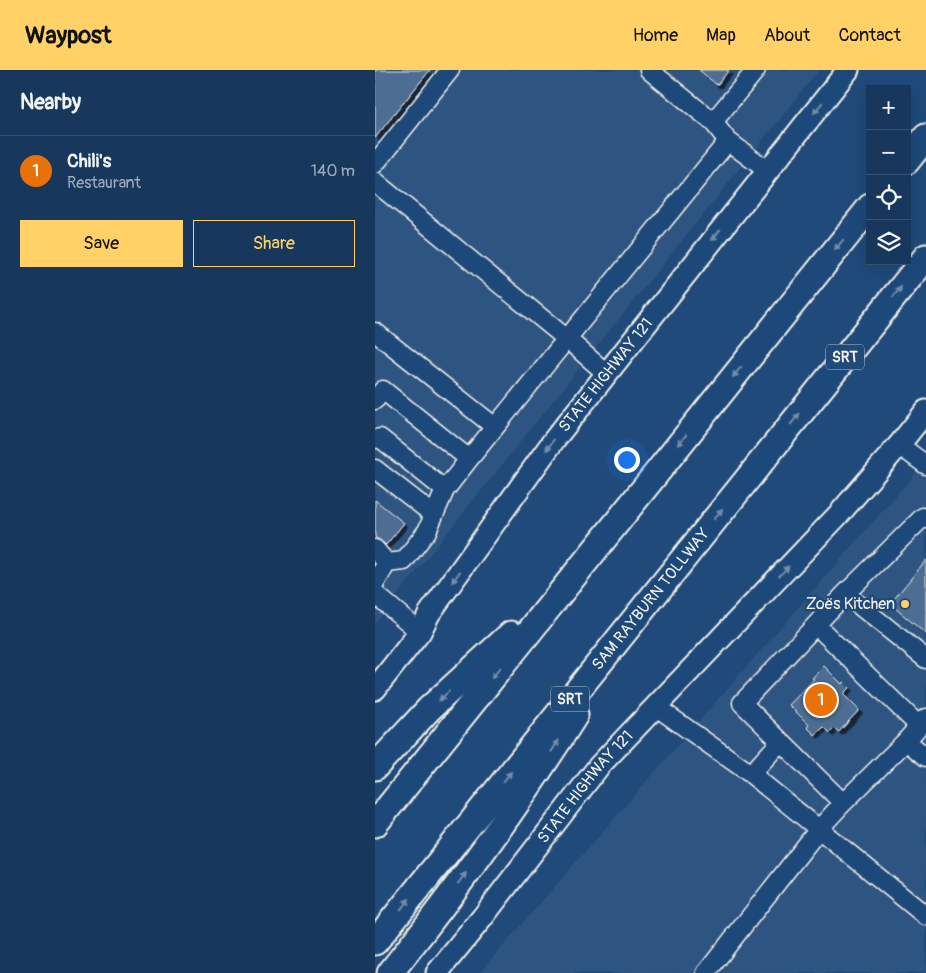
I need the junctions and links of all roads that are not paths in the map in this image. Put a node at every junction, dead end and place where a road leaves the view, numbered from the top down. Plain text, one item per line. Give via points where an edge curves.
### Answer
1 (450, 70) edge
2 (756, 70) edge
3 (848, 70) edge
4 (651, 71) edge
5 (713, 122) junction
6 (926, 138) edge
7 (728, 140) junction
8 (911, 156) edge
9 (375, 164) edge
10 (768, 171) junction
11 (375, 182) edge
12 (866, 212) edge
13 (926, 257) edge
14 (375, 332) edge
15 (567, 339) junction
16 (606, 374) junction
17 (378, 391) edge
18 (926, 410) edge
19 (495, 427) junction
20 (375, 439) edge
21 (899, 445) junction
22 (469, 459) junction
23 (926, 465) edge
24 (375, 469) edge
25 (445, 490) junction
26 (434, 515) junction
27 (926, 519) edge
28 (375, 549) edge
29 (387, 563) junction
30 (570, 580) junction
31 (375, 583) edge
32 (375, 594) edge
33 (845, 594) junction
34 (637, 615) junction
35 (817, 625) junction
36 (420, 632) junction
37 (926, 659) edge
38 (375, 689) edge
39 (655, 706) junction
40 (923, 722) edge
41 (781, 741) junction
42 (906, 741) junction
43 (926, 758) edge
44 (375, 767) edge
45 (751, 774) junction
46 (843, 803) junction
47 (375, 824) edge
48 (819, 829) junction
49 (926, 916) edge
50 (375, 942) edge
51 (442, 971) edge
52 (390, 973) edge
53 (706, 973) edge

1 - 9 lane
2 - 5 lane
3 -> 10 main road, STATE HIGHWAY 121
4 - 5 lane
5 - 7 lane
6 - 8 highway
7 - 10 lane
7 - 15 lane
10 -> 16 main road, STATE HIGHWAY 121
11 - 15 lane
12 -> 30 highway
34 -> 13 highway, SAM RAYBURN TOLLWAY / SRT
14 - 19 lane
15 - 16 lane
15 - 19 lane
16 -> 36 main road, STATE HIGHWAY 121 via 542,456 429,614
17 - 22 lane
18 - 21 main road, STATE HIGHWAY 121
19 - 22 lane
20 - 25 lane via 380,438
21 - 23 lane
39 -> 21 main road, STATE HIGHWAY 121 via 839,513
22 - 25 lane
24 - 26 lane
25 - 26 lane
26 - 29 lane via 427,531 404,561
27 - 33 lane via 923,517
28 - 29 lane
29 - 31 lane
30 -> 44 highway via 429,709
30 -> 47 highway
32 - 36 lane
33 - 35 lane
33 - 37 lane
50 -> 34 highway, SAM RAYBURN TOLLWAY / SRT
52 -> 34 highway via 544,763
35 - 40 lane
35 - 41 lane via 742,703
36 - 38 main road, STATE HIGHWAY 121
39 - 45 lane
39 - 51 main road, STATE HIGHWAY 121 via 599,766
40 - 42 lane
41 - 45 lane
41 - 46 lane
42 - 43 lane
42 - 46 lane
45 - 48 lane
46 - 48 lane
48 - 49 lane
48 - 53 lane

